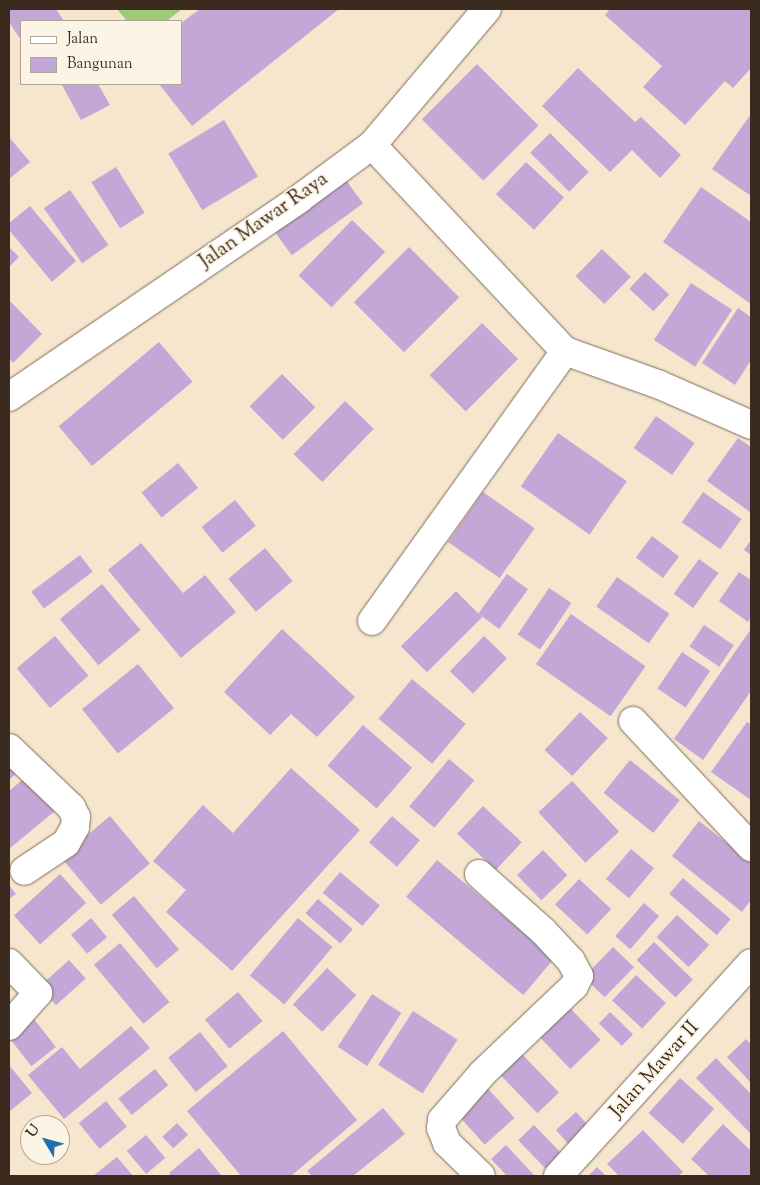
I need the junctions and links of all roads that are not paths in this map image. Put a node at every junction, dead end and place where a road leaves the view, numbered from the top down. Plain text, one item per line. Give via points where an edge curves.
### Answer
1 (487, 9) edge
2 (372, 144) junction
3 (565, 351) junction
4 (13, 386) edge
5 (750, 423) edge
6 (372, 621) dead end
7 (633, 721) dead end
8 (9, 748) edge
9 (751, 848) edge
10 (24, 871) dead end
11 (479, 874) dead end
12 (9, 963) edge
13 (751, 963) edge
14 (9, 1026) edge
15 (481, 1176) edge
16 (558, 1176) edge

1 - 2 street, Jalan Mawar Raya
2 - 3 street
2 - 4 street, Jalan Mawar Raya via 299,199
3 - 5 street via 660,385
3 - 6 street
7 - 9 street
8 - 10 street via 76,817 75,827 66,843
11 - 15 street via 543,931 571,961 579,976 574,986 482,1074 442,1120 441,1128 447,1143
12 - 14 street via 38,993
13 - 16 street, Jalan Mawar II

